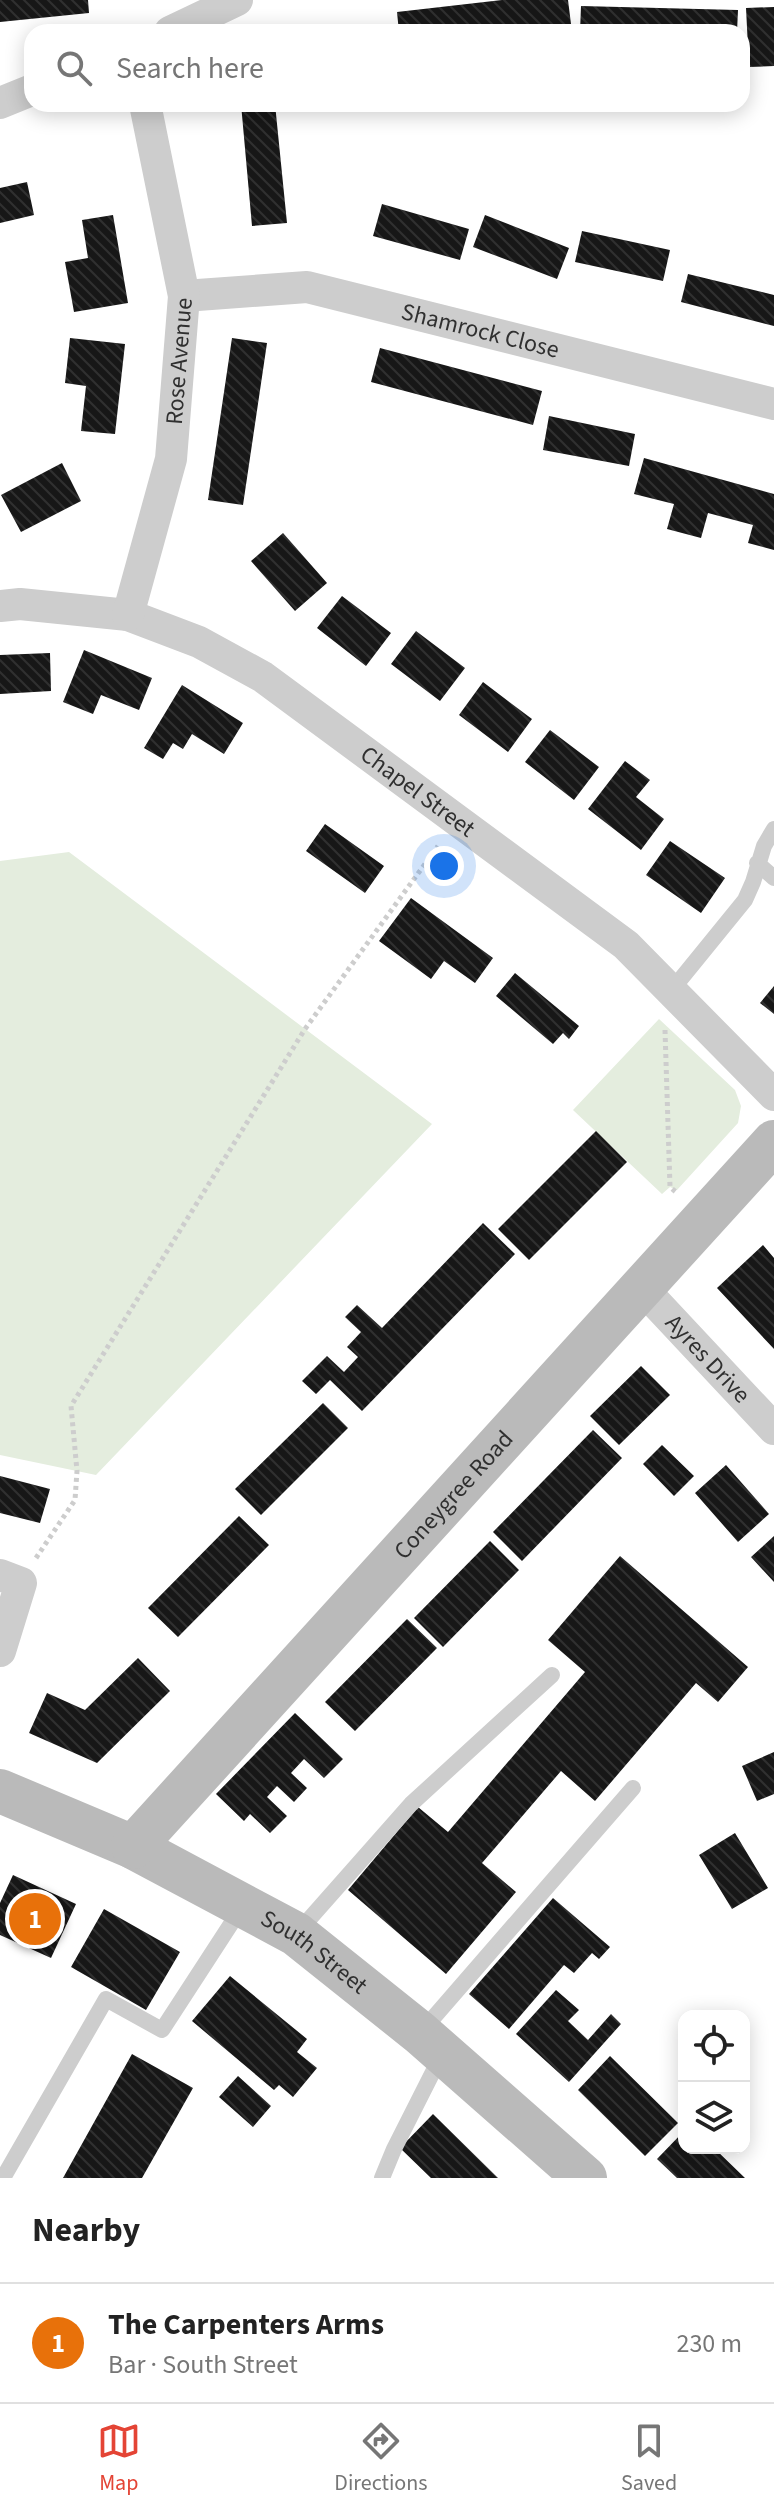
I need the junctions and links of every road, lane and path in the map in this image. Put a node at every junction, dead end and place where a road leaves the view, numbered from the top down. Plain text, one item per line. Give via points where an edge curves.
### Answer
1 (237, 0) edge
2 (187, 24) edge
3 (24, 93) edge
4 (0, 103) edge
5 (147, 112) edge
6 (184, 296) junction
7 (774, 404) edge
8 (0, 606) edge
9 (128, 615) junction
10 (457, 821) junction
11 (774, 829) edge
12 (757, 863) junction
13 (774, 878) edge
14 (671, 991) junction
15 (664, 1023) dead end
16 (774, 1095) edge
17 (774, 1142) edge
18 (704, 1218) junction
19 (641, 1287) junction
20 (774, 1429) edge
21 (10, 1579) edge
22 (0, 1651) edge
23 (552, 1675) dead end
24 (633, 1788) dead end
25 (0, 1791) edge
26 (133, 1847) junction
27 (243, 1906) junction
28 (296, 1934) junction
29 (431, 2044) junction
30 (3, 2178) edge
31 (382, 2178) edge
32 (585, 2178) edge

1 - 2 street
3 - 4 street
5 - 6 street, Rose Avenue
6 - 7 street, Shamrock Close via 307,287
6 - 9 street, Rose Avenue via 171,459
8 - 9 street, Chapel Street
9 - 10 street, Chapel Street via 199,642 263,677
10 - 14 street, Chapel Street via 626,945
10 - 21 path via 305,1029 71,1406 75,1500
11 - 12 lane
12 - 13 lane
12 - 14 lane via 745,900
14 - 16 street, Chapel Street
15 - 18 path via 670,1187
17 - 18 street, Coneygree Road
18 - 19 street, Coneygree Road
19 - 20 street, Ayres Drive
19 - 26 street, Coneygree Road
21 - 22 street
23 - 28 lane via 411,1804
24 - 29 lane
25 - 26 street, South Street
26 - 27 street, South Street
27 - 28 street, South Street
27 - 30 lane via 162,2030 106,1999
28 - 29 street, South Street
29 - 31 lane
29 - 32 street, South Street

